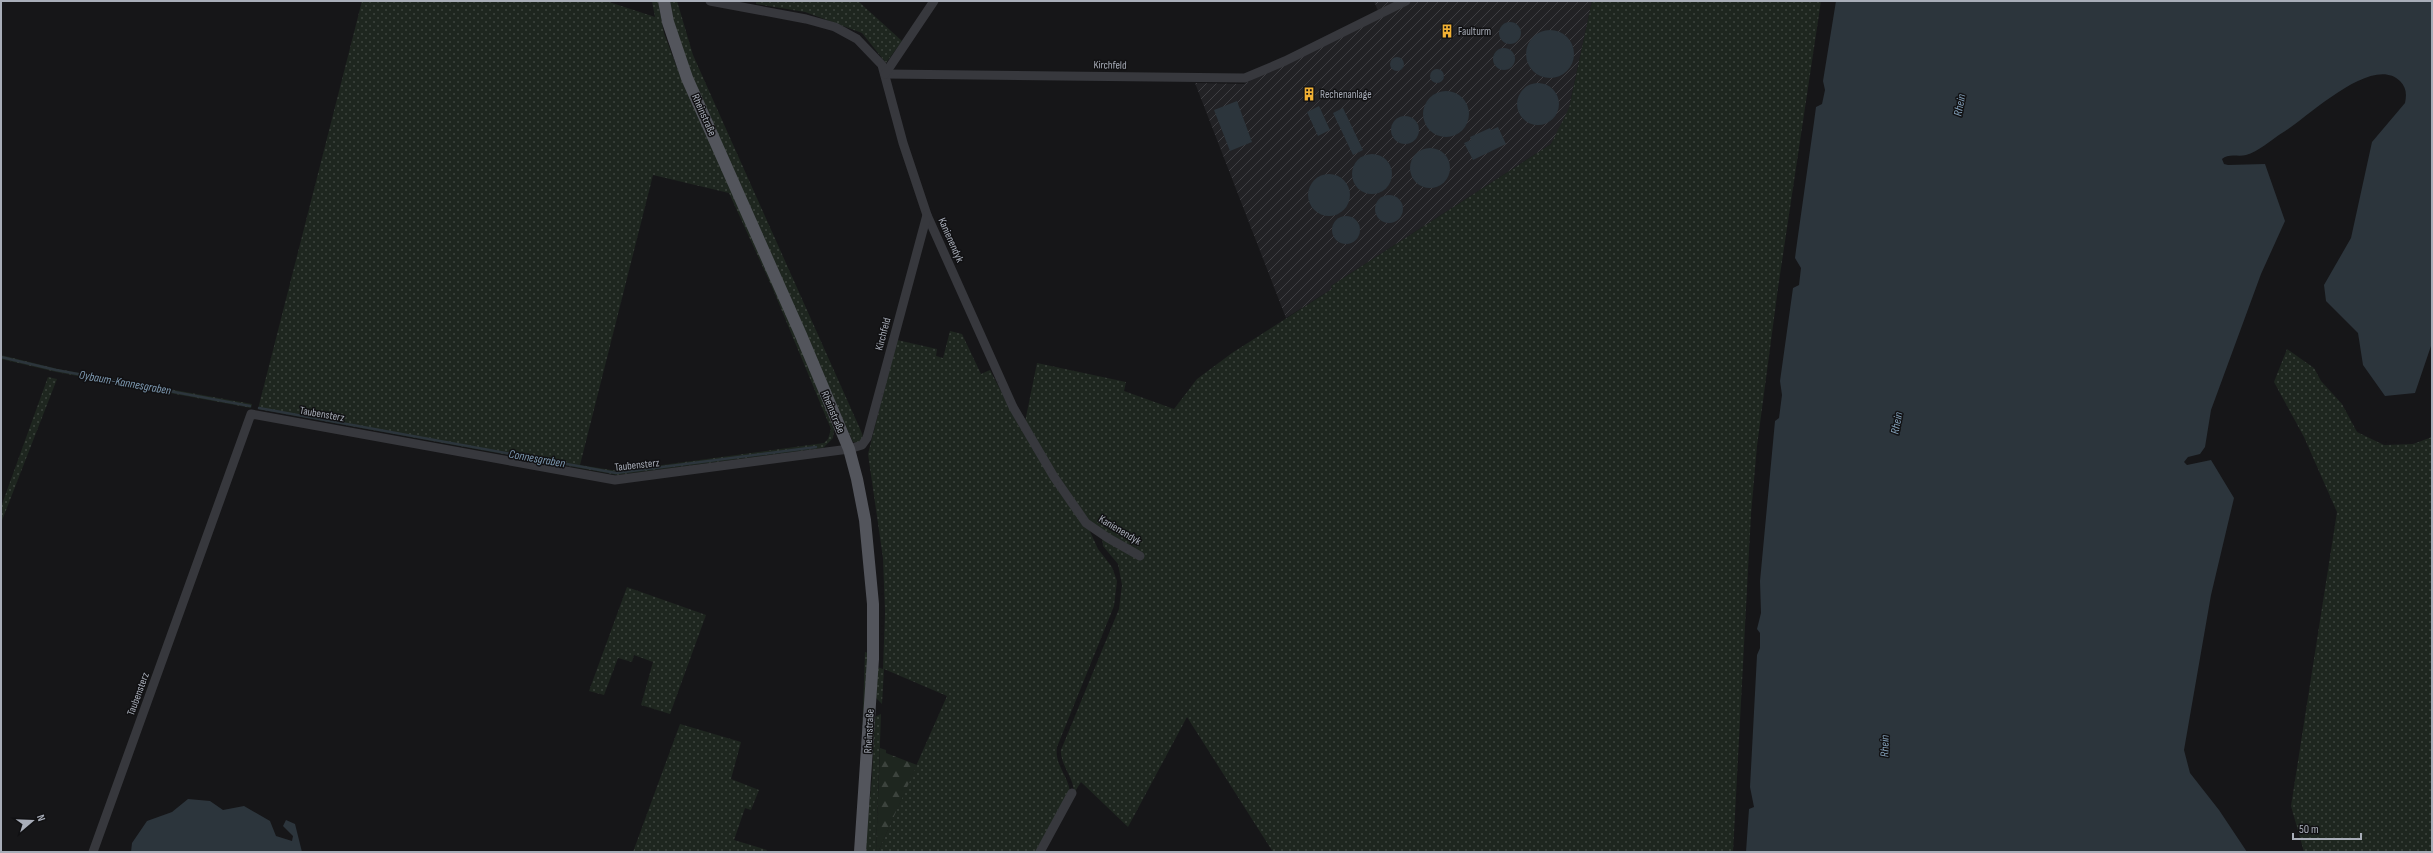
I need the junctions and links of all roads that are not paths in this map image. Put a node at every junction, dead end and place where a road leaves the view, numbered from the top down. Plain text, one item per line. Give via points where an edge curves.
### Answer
1 (664, 1) edge
2 (710, 1) edge
3 (934, 1) edge
4 (1406, 1) edge
5 (885, 74) junction
6 (926, 215) junction
7 (849, 450) junction
8 (1140, 556) dead end
9 (1072, 793) dead end
10 (93, 852) edge
11 (860, 852) edge
12 (1040, 852) edge

1 - 7 main road, Rheinstraße via 668,22 687,78
2 - 5 street, Kanienendyk via 835,27 857,39 882,65
3 - 5 street
4 - 5 street, Kirchfeld via 1285,62 1245,78
5 - 6 street, Kanienendyk via 903,144
6 - 7 street, Kirchfeld via 867,438 862,445
6 - 8 street, Kanienendyk via 1000,382 1022,425 1054,477 1086,523
7 - 10 street, Taubensterz via 615,480 251,414
7 - 11 main road, Rheinstraße via 865,520 873,604 873,659
9 - 12 street

